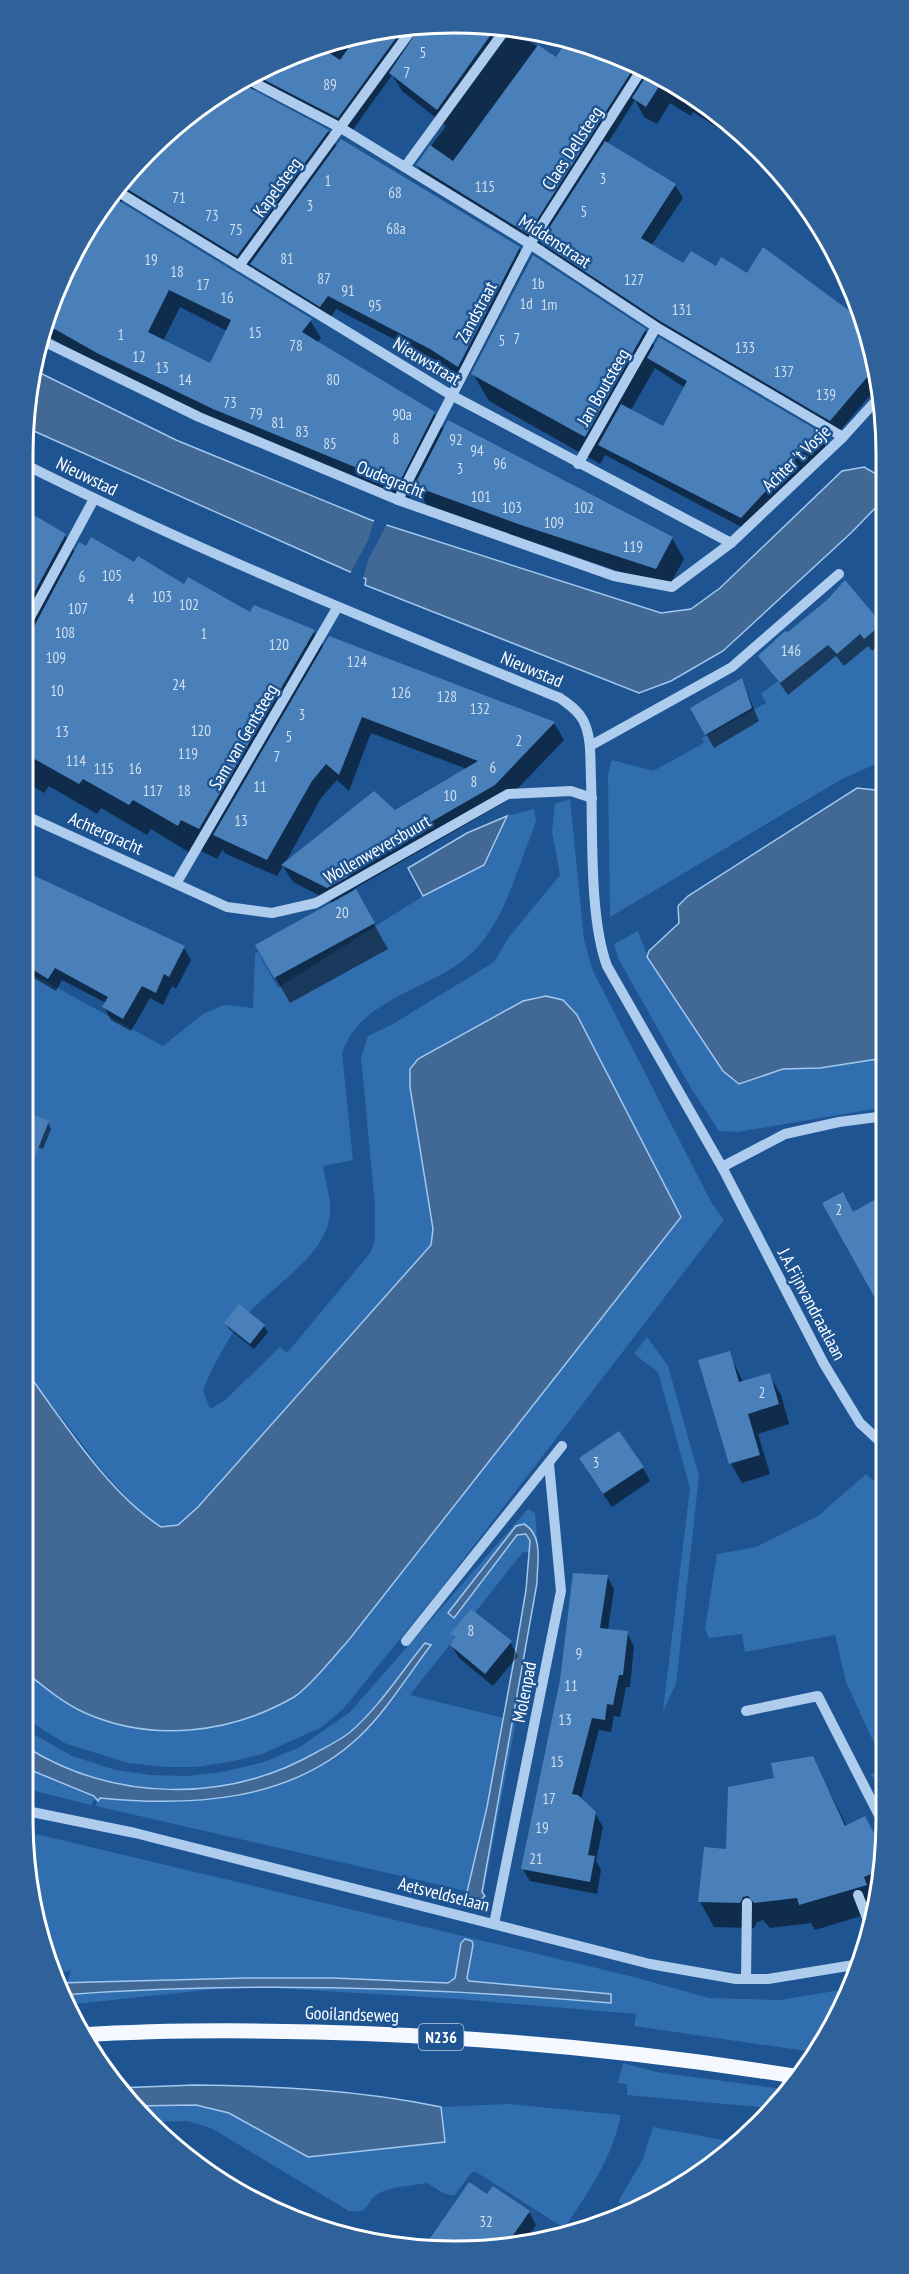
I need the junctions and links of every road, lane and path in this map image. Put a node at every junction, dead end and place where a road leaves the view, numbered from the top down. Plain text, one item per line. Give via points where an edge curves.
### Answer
1 (407, 36) edge
2 (501, 36) edge
3 (638, 75) edge
4 (255, 83) edge
5 (341, 128) junction
6 (405, 167) junction
7 (123, 195) edge
8 (530, 244) junction
9 (239, 266) junction
10 (656, 327) junction
11 (48, 343) edge
12 (451, 395) junction
13 (873, 404) edge
14 (843, 437) junction
15 (578, 464) junction
16 (33, 468) edge
17 (94, 499) junction
18 (398, 501) junction
19 (732, 543) junction
20 (839, 574) dead end
21 (337, 608) junction
22 (33, 613) edge
23 (590, 746) junction
24 (592, 798) junction
25 (33, 819) edge
26 (177, 882) junction
27 (876, 1117) edge
28 (722, 1167) junction
29 (876, 1439) edge
30 (562, 1446) dead end
31 (549, 1464) junction
32 (406, 1641) dead end
33 (746, 1711) dead end
34 (876, 1809) edge
35 (33, 1812) edge
36 (858, 1895) dead end
37 (747, 1904) dead end
38 (865, 1914) edge
39 (494, 1924) junction
40 (850, 1966) edge
41 (746, 1979) junction
42 (92, 2035) edge
43 (790, 2075) edge

1 - 5 street, Kapelsteeg
2 - 6 street
3 - 8 street, Claes Dellsteeg
4 - 5 street, Middenstraat
5 - 6 street, Middenstraat
5 - 9 street, Kapelsteeg
6 - 8 street, Middenstraat
7 - 9 street, Nieuwstraat
8 - 10 street, Middenstraat
8 - 12 street, Zandstraat
9 - 12 street, Nieuwstraat
10 - 14 street, Middenstraat
10 - 15 street, Jan Boutsteeg
11 - 18 street, Oudegracht via 199,417
12 - 15 street, Nieuwstraat
12 - 18 street, Zandstraat
13 - 14 street, Achter 't Vosje
14 - 19 street, Achter 't Vosje
15 - 19 street, Nieuwstraat
16 - 17 street, Nieuwstad
17 - 21 street, Nieuwstad
17 - 22 street
18 - 19 street, Oudegracht via 614,576 672,586
20 - 23 street via 732,667
21 - 23 street, Nieuwstad via 560,698 583,719
21 - 26 street, Sam van Gentsteeg
23 - 24 street, Nieuwstad
24 - 26 street, Wollenweversbuurt via 571,791 508,794 316,903 272,913 227,907
24 - 28 street, Nieuwstad via 601,951
25 - 26 street, Achtergracht
27 - 28 street via 785,1134
28 - 29 street, J.A.Fijnvandraatlaan via 824,1364 860,1424
30 - 31 street
31 - 32 street
31 - 39 street, Molenpad via 561,1591
33 - 34 street via 818,1696
35 - 39 street, Aetsveldselaan via 135,1833
36 - 38 street
37 - 41 street
39 - 41 street, Aetsveldselaan via 650,1964
40 - 41 street, Aetsveldselaan
42 - 43 main road, Gooilandseweg / N236 via 275,2031 483,2039 684,2058

